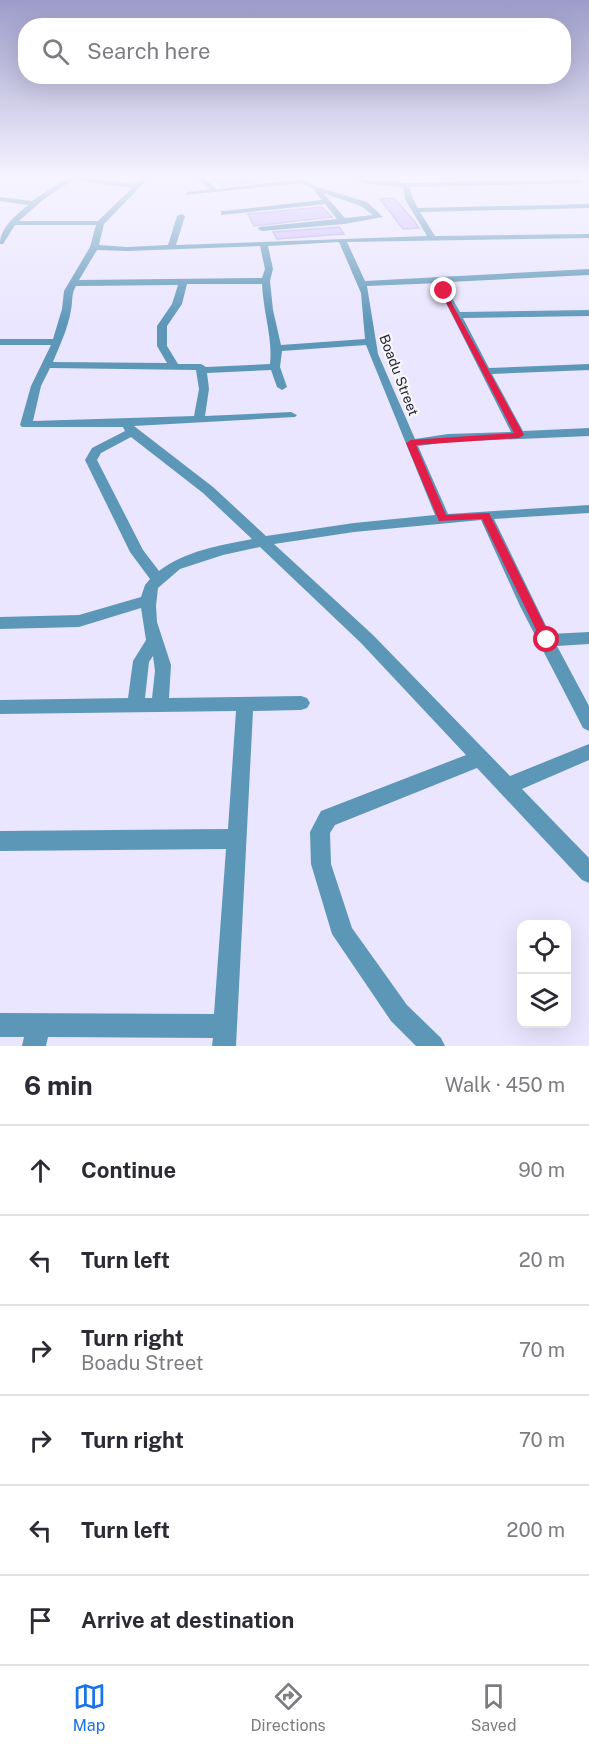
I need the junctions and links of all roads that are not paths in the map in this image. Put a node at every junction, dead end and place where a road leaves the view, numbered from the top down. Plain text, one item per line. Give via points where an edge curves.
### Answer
1 (12, 226) edge
2 (99, 226) edge
3 (178, 226) edge
4 (299, 226) edge
5 (367, 226) edge
6 (379, 226) edge
7 (385, 226) edge
8 (425, 226) edge
9 (262, 229) dead end
10 (387, 229) junction
11 (589, 236) edge
12 (432, 238) junction
13 (342, 240) junction
14 (377, 240) junction
15 (0, 242) edge
16 (263, 243) junction
17 (94, 247) junction
18 (171, 247) junction
19 (589, 273) edge
20 (445, 279) junction
21 (266, 281) junction
22 (183, 282) junction
23 (73, 283) junction
24 (363, 284) junction
25 (589, 313) edge
26 (456, 315) junction
27 (0, 342) edge
28 (57, 342) junction
29 (370, 342) junction
30 (277, 348) junction
31 (46, 365) junction
32 (173, 365) junction
33 (275, 367) junction
34 (589, 367) edge
35 (201, 370) junction
36 (486, 371) junction
37 (282, 387) dead end
38 (291, 415) dead end
39 (199, 420) junction
40 (129, 428) junction
41 (589, 432) edge
42 (519, 435) junction
43 (411, 443) junction
44 (589, 509) edge
45 (485, 515) junction
46 (442, 519) junction
47 (264, 540) junction
48 (157, 578) junction
49 (149, 600) junction
50 (0, 623) edge
51 (589, 638) edge
52 (547, 640) junction
53 (154, 641) junction
54 (245, 704) junction
55 (302, 704) dead end
56 (159, 705) junction
57 (135, 706) junction
58 (0, 707) edge
59 (589, 723) edge
60 (589, 753) edge
61 (478, 759) junction
62 (507, 786) junction
63 (237, 839) junction
64 (0, 841) edge
65 (589, 873) edge
66 (0, 1025) edge
67 (36, 1036) edge
68 (224, 1036) edge
69 (433, 1046) edge

1 - 15 street
2 - 17 street
3 - 18 street
4 - 9 street
5 - 14 street
6 - 10 street
7 - 10 street
8 - 12 street
10 - 12 street
10 - 14 street
11 - 12 street
13 - 14 street
13 - 16 street
13 - 24 street, Boadu Street
16 - 18 street
16 - 21 street via 269,269
17 - 18 street
17 - 23 street
19 - 20 street
20 - 24 street
20 - 26 street via 443,288
21 - 22 street
21 - 30 street
22 - 23 street
22 - 32 street via 177,304 162,326 162,346
23 - 28 street
24 - 29 street, Boadu Street
25 - 26 street
26 - 36 street
27 - 28 street
28 - 31 street
29 - 30 street
29 - 43 street, Boadu Street
30 - 33 street
31 - 32 street
31 - 40 street via 26,425
32 - 35 street
33 - 35 street
33 - 37 street
34 - 36 street
35 - 39 street via 204,389
36 - 42 street
38 - 39 street
39 - 40 street
40 - 47 street
40 - 48 street via 96,451 91,460 137,552
41 - 42 street
42 - 43 street
43 - 46 street, Boadu Street
44 - 45 street
45 - 46 street
45 - 52 street
46 - 47 street
47 - 48 street via 177,564
47 - 61 street via 367,639
48 - 49 street
49 - 50 street via 79,621
49 - 53 street
51 - 52 street
52 - 59 street
53 - 56 street via 162,659
53 - 57 street via 141,661
54 - 55 street
54 - 56 street
54 - 63 street
56 - 57 street
57 - 58 street
60 - 62 street
61 - 62 street
61 - 69 street via 328,818 320,832 321,864 343,934 399,1013
62 - 65 street
63 - 64 street
63 - 68 street
66 - 67 street
67 - 68 street

